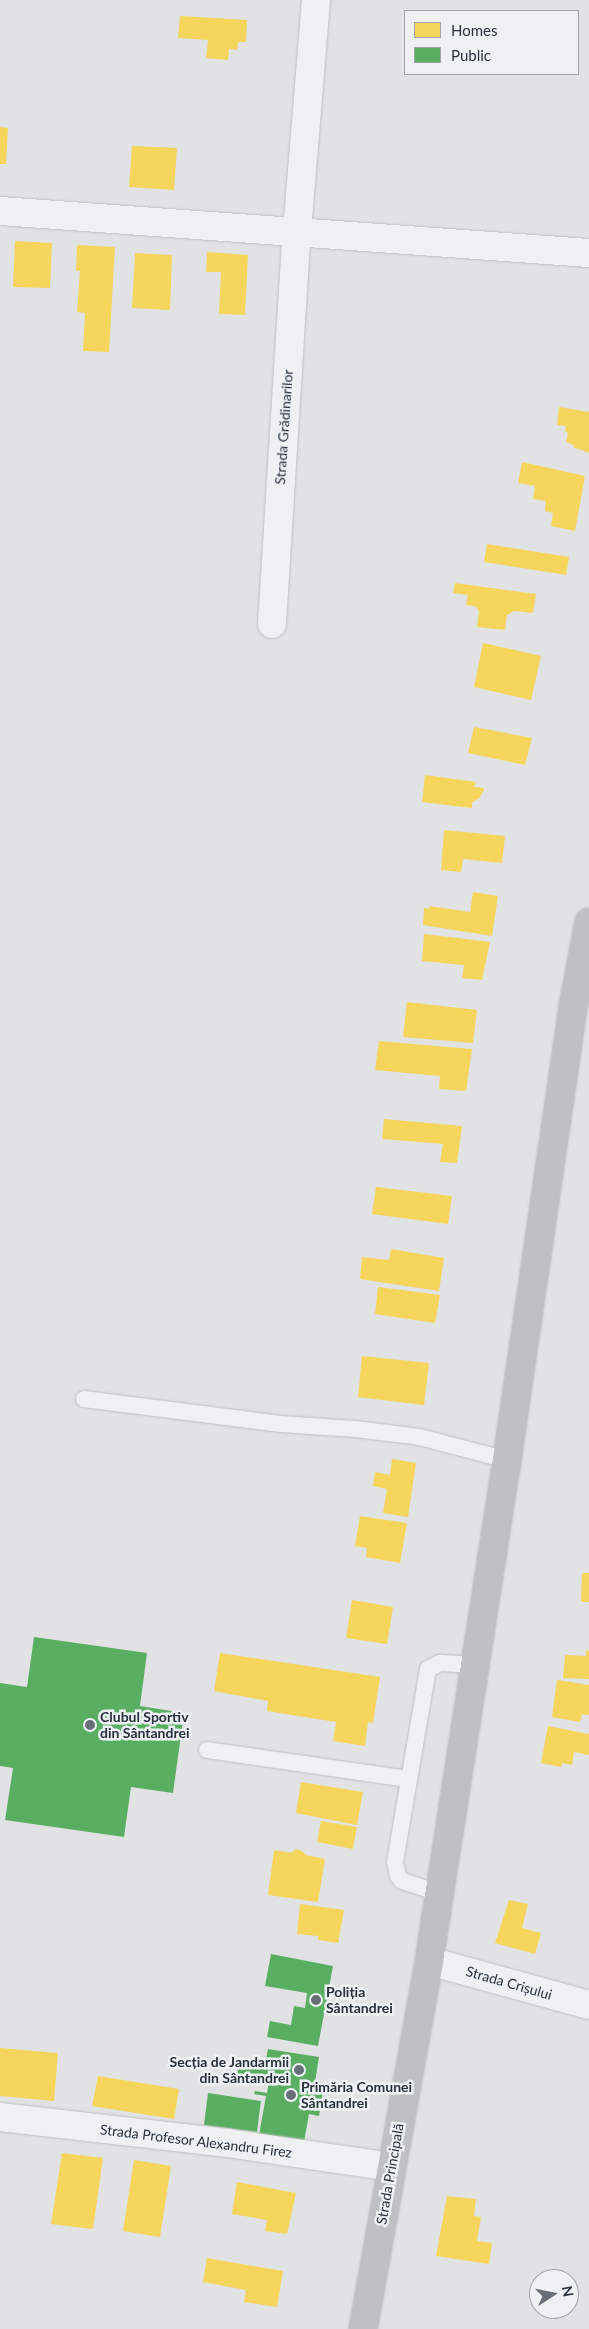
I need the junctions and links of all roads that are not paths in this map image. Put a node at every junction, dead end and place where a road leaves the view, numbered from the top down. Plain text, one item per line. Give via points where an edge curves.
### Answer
1 (316, 0) edge
2 (0, 211) edge
3 (296, 231) junction
4 (589, 253) edge
5 (272, 624) dead end
6 (589, 922) edge
7 (84, 1399) dead end
8 (507, 1460) junction
9 (474, 1665) junction
10 (207, 1750) dead end
11 (409, 1779) junction
12 (439, 1893) junction
13 (429, 1960) junction
14 (589, 2005) edge
15 (0, 2117) edge
16 (391, 2167) junction
17 (363, 2329) edge

1 - 3 street, Strada Grădinarilor
2 - 3 street
3 - 4 street
3 - 5 street, Strada Grădinarilor
6 - 8 main road, Strada Principală via 574,1002
7 - 8 lane via 262,1422 420,1437
8 - 9 main road, Strada Principală
9 - 11 lane via 440,1663 428,1669
9 - 12 main road, Strada Principală
10 - 11 lane
11 - 12 lane via 396,1870 402,1881
12 - 13 main road, Strada Principală
13 - 14 street, Strada Crișului
13 - 16 main road, Strada Principală
15 - 16 street, Strada Profesor Alexandru Firez via 227,2143
16 - 17 main road, Strada Principală

